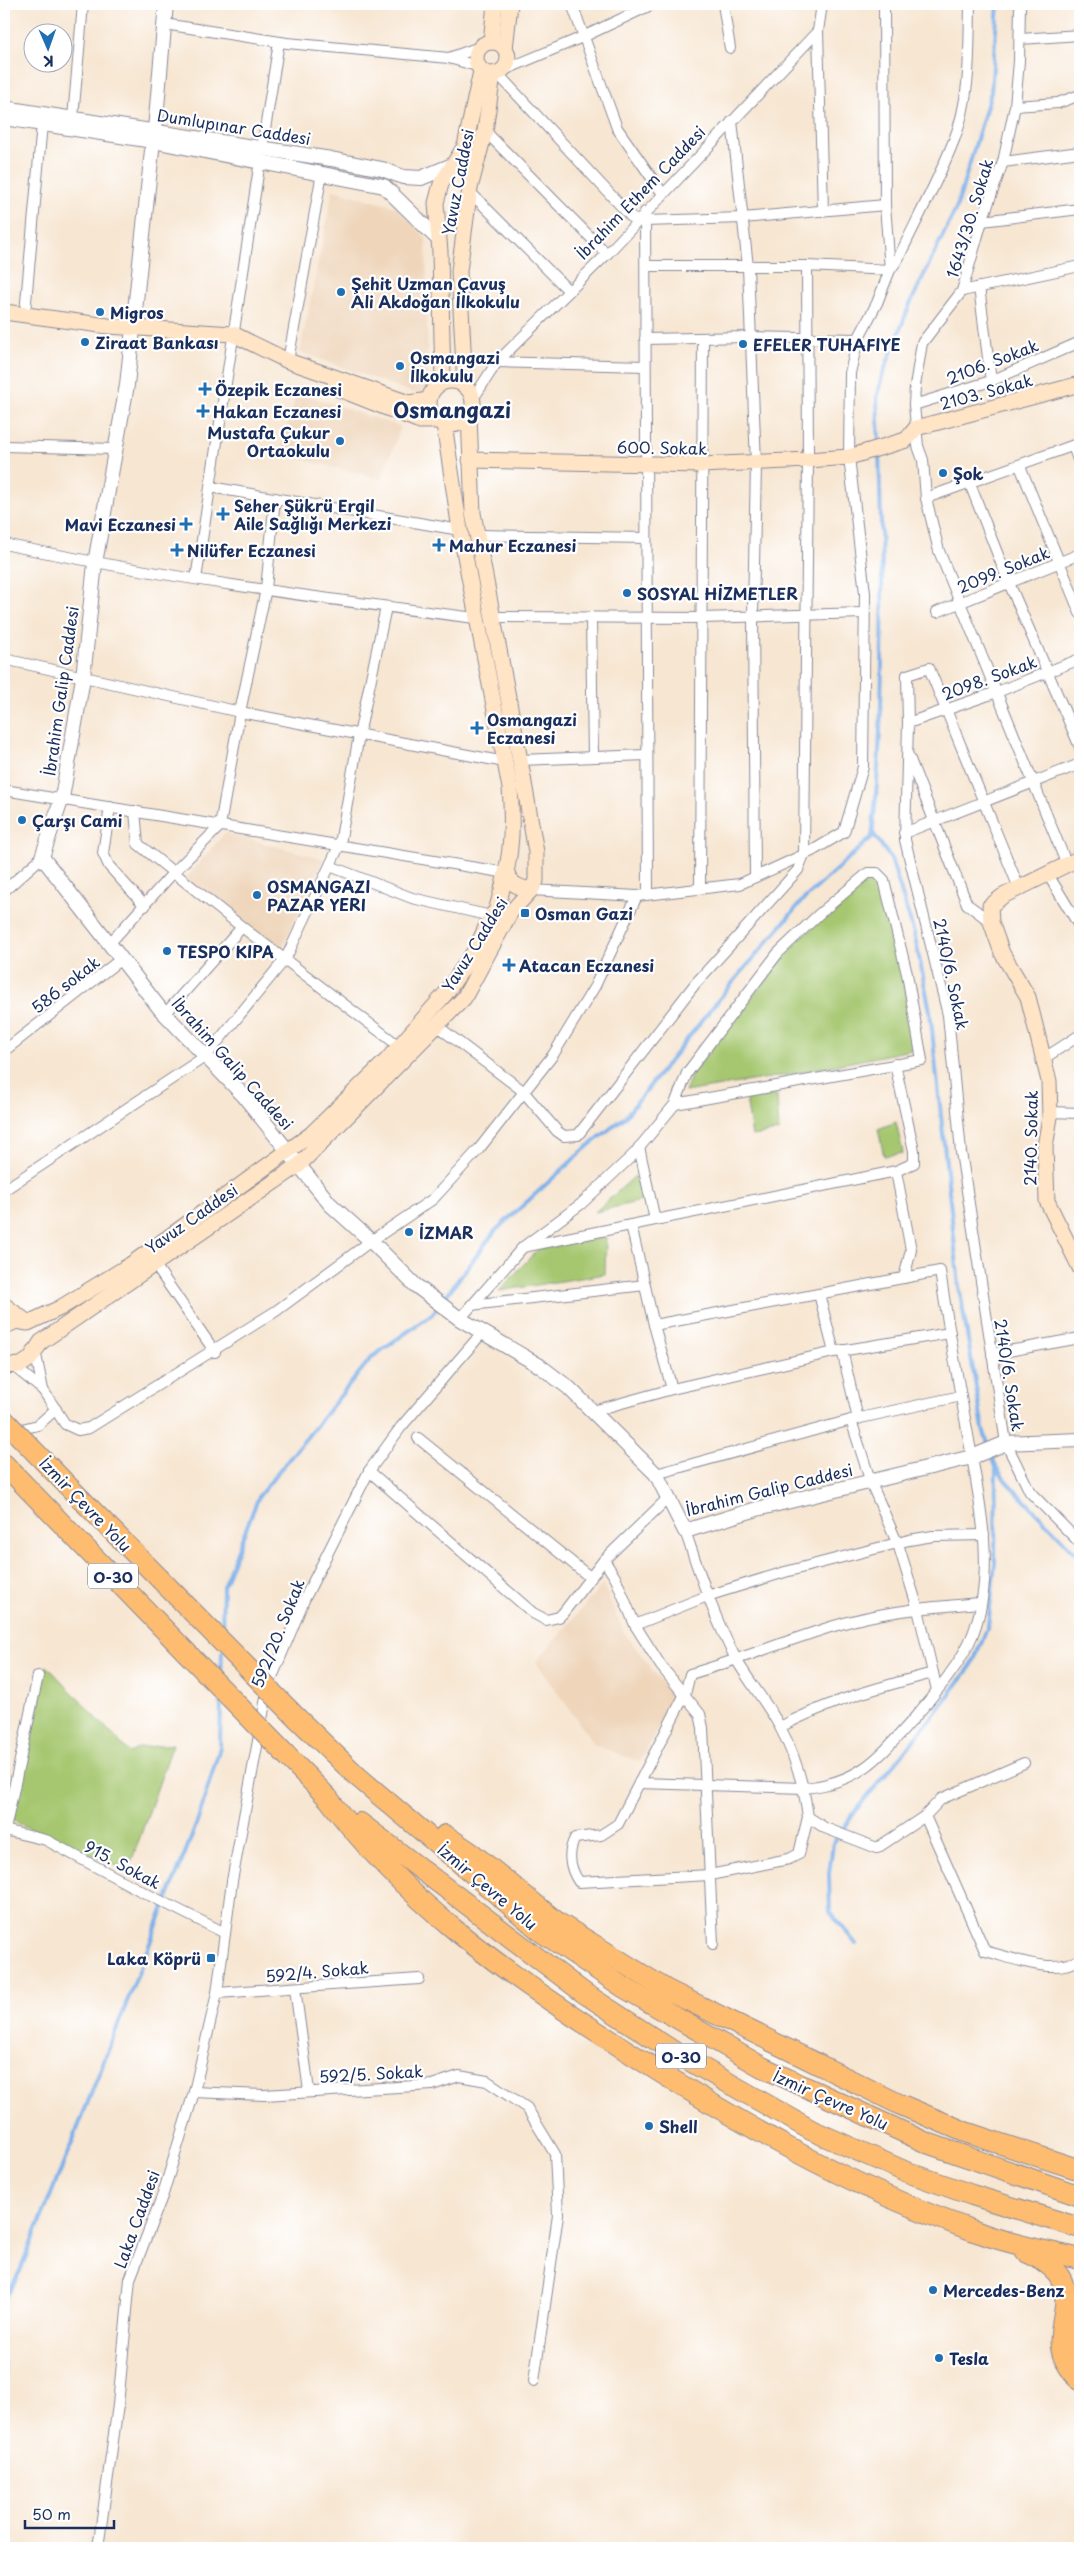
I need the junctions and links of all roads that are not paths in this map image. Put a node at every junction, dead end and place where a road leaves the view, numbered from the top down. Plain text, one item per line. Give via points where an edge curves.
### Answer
1 (83, 4) edge
2 (166, 4) edge
3 (495, 4) edge
4 (510, 4) edge
5 (572, 4) edge
6 (653, 4) edge
7 (723, 4) edge
8 (822, 4) edge
9 (884, 4) edge
10 (970, 4) edge
11 (1020, 4) edge
12 (164, 24) junction
13 (818, 31) junction
14 (1080, 35) edge
15 (585, 36) junction
16 (1020, 39) junction
17 (279, 42) junction
18 (492, 46) junction
19 (730, 48) dead end
20 (449, 58) junction
21 (490, 71) junction
22 (1080, 95) edge
23 (1015, 106) junction
24 (4, 108) edge
25 (4, 118) edge
26 (73, 118) junction
27 (732, 121) junction
28 (42, 124) junction
29 (485, 131) junction
30 (154, 136) junction
31 (1080, 152) edge
32 (261, 155) junction
33 (1003, 162) junction
34 (455, 164) junction
35 (322, 173) junction
36 (470, 192) junction
37 (663, 194) junction
38 (885, 205) junction
39 (1080, 209) edge
40 (823, 211) junction
41 (642, 218) junction
42 (743, 218) junction
43 (982, 221) junction
44 (438, 239) junction
45 (607, 254) junction
46 (646, 266) junction
47 (807, 266) junction
48 (1080, 266) edge
49 (748, 267) junction
50 (890, 270) junction
51 (979, 287) junction
52 (568, 290) junction
53 (962, 291) junction
54 (4, 312) edge
55 (25, 314) junction
56 (133, 328) junction
57 (233, 334) junction
58 (749, 337) junction
59 (807, 337) junction
60 (645, 338) junction
61 (703, 339) junction
62 (858, 339) junction
63 (1080, 342) edge
64 (288, 361) junction
65 (497, 362) junction
66 (645, 366) junction
67 (990, 381) junction
68 (443, 382) junction
69 (1080, 384) edge
70 (465, 386) junction
71 (473, 399) junction
72 (429, 400) junction
73 (914, 405) junction
74 (469, 416) junction
75 (441, 422) junction
76 (911, 434) junction
77 (1077, 444) edge
78 (4, 446) edge
79 (115, 449) junction
80 (851, 457) junction
81 (470, 460) junction
82 (808, 460) junction
83 (645, 464) junction
84 (756, 464) junction
85 (701, 465) junction
86 (1080, 465) edge
87 (1020, 466) junction
88 (970, 484) junction
89 (210, 487) junction
90 (275, 498) junction
91 (926, 498) junction
92 (460, 530) junction
93 (477, 535) junction
94 (646, 538) junction
95 (4, 544) edge
96 (1080, 554) edge
97 (1061, 562) junction
98 (95, 563) junction
99 (196, 579) junction
100 (1009, 583) junction
101 (266, 589) junction
102 (960, 603) junction
103 (473, 605) junction
104 (386, 607) junction
105 (937, 612) dead end
106 (864, 613) junction
107 (1080, 613) edge
108 (753, 615) junction
109 (646, 616) junction
110 (807, 616) junction
111 (492, 617) junction
112 (591, 617) junction
113 (702, 618) junction
114 (4, 659) edge
115 (1080, 659) edge
116 (1047, 672) junction
117 (83, 678) junction
118 (997, 692) junction
119 (946, 710) junction
120 (240, 712) junction
121 (908, 723) junction
122 (359, 735) junction
123 (1080, 747) edge
124 (906, 751) junction
125 (646, 755) junction
126 (593, 757) junction
127 (512, 761) junction
128 (1080, 764) edge
129 (1034, 784) junction
130 (4, 790) edge
131 (62, 798) junction
132 (984, 802) junction
133 (110, 806) junction
134 (135, 811) junction
135 (934, 821) junction
136 (220, 826) junction
137 (904, 833) junction
138 (340, 844) junction
139 (804, 854) junction
140 (42, 857) junction
141 (1073, 861) edge
142 (330, 866) junction
143 (508, 868) junction
144 (537, 871) junction
145 (173, 873) junction
146 (1047, 873) junction
147 (755, 877) junction
148 (700, 888) junction
149 (1019, 888) junction
150 (531, 890) junction
151 (4, 891) edge
152 (642, 895) junction
153 (145, 906) junction
154 (990, 914) junction
155 (491, 916) junction
156 (242, 927) junction
157 (1080, 927) edge
158 (109, 944) junction
159 (286, 958) junction
160 (122, 959) junction
161 (165, 1014) junction
162 (436, 1026) junction
163 (1080, 1034) edge
164 (399, 1046) junction
165 (4, 1051) edge
166 (206, 1056) junction
167 (1044, 1059) junction
168 (896, 1064) junction
169 (524, 1091) junction
170 (675, 1104) junction
171 (1050, 1112) junction
172 (1080, 1113) edge
173 (639, 1147) junction
174 (288, 1151) junction
175 (299, 1165) junction
176 (896, 1171) junction
177 (4, 1190) edge
178 (655, 1220) junction
179 (631, 1224) junction
180 (371, 1240) junction
181 (523, 1247) junction
182 (155, 1265) junction
183 (1080, 1268) edge
184 (904, 1278) junction
185 (645, 1285) junction
186 (819, 1294) junction
187 (4, 1305) edge
188 (471, 1305) junction
189 (460, 1319) junction
190 (28, 1323) junction
191 (654, 1325) junction
192 (4, 1327) edge
193 (482, 1333) junction
194 (950, 1333) junction
195 (1080, 1338) edge
196 (35, 1350) junction
197 (838, 1351) junction
198 (215, 1352) junction
199 (992, 1354) junction
200 (6, 1363) edge
201 (672, 1389) junction
202 (43, 1390) junction
203 (961, 1396) junction
204 (56, 1409) junction
205 (593, 1411) junction
206 (854, 1419) junction
207 (4, 1420) edge
208 (4, 1433) edge
209 (418, 1438) dead end
210 (1080, 1440) edge
211 (1006, 1443) junction
212 (972, 1457) junction
213 (4, 1464) edge
214 (369, 1472) junction
215 (656, 1474) junction
216 (871, 1483) junction
217 (667, 1499) junction
218 (685, 1531) junction
219 (984, 1535) junction
220 (1080, 1543) edge
221 (898, 1544) junction
222 (604, 1560) junction
223 (590, 1578) junction
224 (707, 1596) junction
225 (980, 1603) junction
226 (918, 1608) junction
227 (635, 1625) junction
228 (737, 1661) junction
229 (933, 1673) junction
230 (38, 1676) dead end
231 (937, 1690) junction
232 (685, 1694) junction
233 (780, 1727) junction
234 (1024, 1763) dead end
235 (358, 1777) junction
236 (639, 1783) junction
237 (705, 1785) junction
238 (804, 1788) junction
239 (328, 1798) junction
240 (925, 1816) junction
241 (808, 1818) junction
242 (4, 1830) edge
243 (710, 1875) junction
244 (225, 1933) junction
245 (713, 1944) dead end
246 (1080, 1959) edge
247 (419, 1979) dead end
248 (295, 1988) junction
249 (217, 1993) junction
250 (309, 2091) junction
251 (194, 2092) junction
252 (1080, 2170) edge
253 (1080, 2196) edge
254 (1080, 2228) edge
255 (1004, 2240) junction
256 (1080, 2259) edge
257 (1080, 2316) edge
258 (1080, 2354) edge
259 (1080, 2380) edge
260 (534, 2381) dead end
261 (98, 2548) edge

1 - 26 street
2 - 12 street, İbrahim Galip Caddesi
3 - 18 main road
4 - 18 main road
5 - 15 street
6 - 15 street
7 - 19 street
8 - 13 street
9 - 38 street
10 - 50 street via 966,86 954,139
11 - 16 street, 1643/30. Sokak
12 - 17 street
12 - 30 street, İbrahim Galip Caddesi
13 - 27 street, İbrahim Ethem Caddesi
13 - 40 street
14 - 16 street
15 - 21 street
15 - 37 street via 617,128
16 - 23 street, 1643/30. Sokak
17 - 20 street
17 - 32 street
18 - 20 street
18 - 21 main road via 475,60
18 - 21 main road via 508,56 507,64
20 - 21 street
21 - 29 main road, Yavuz Caddesi
21 - 34 main road, Yavuz Caddesi via 465,146
21 - 41 street
22 - 23 street via 1058,103
23 - 33 street, 1643/30. Sokak
24 - 26 street, Dumlupınar Caddesi
25 - 28 street
26 - 30 street, Dumlupınar Caddesi
27 - 37 street, İbrahim Ethem Caddesi
27 - 42 street
28 - 30 street
28 - 55 street
29 - 36 main road, Yavuz Caddesi
29 - 45 street
30 - 32 street, Dumlupınar Caddesi
30 - 56 street, İbrahim Galip Caddesi
31 - 33 street
32 - 34 street, Dumlupınar Caddesi via 382,169 402,177 421,178
32 - 35 street
32 - 57 street
33 - 43 street, 1643/30. Sokak
34 - 44 main road, Yavuz Caddesi via 441,184 436,203
35 - 44 street via 384,186
35 - 64 street
36 - 52 street
36 - 70 main road, Yavuz Caddesi via 459,270
37 - 41 street, İbrahim Ethem Caddesi
38 - 40 street
38 - 50 street
39 - 43 street
40 - 42 street
41 - 42 street
41 - 45 street, İbrahim Ethem Caddesi
41 - 46 street
42 - 49 street
43 - 53 street, 1643/30. Sokak
44 - 68 main road, Yavuz Caddesi
45 - 52 street, İbrahim Ethem Caddesi
46 - 49 street
46 - 60 street
47 - 49 street
47 - 50 street
47 - 59 street
48 - 51 street
49 - 58 street
50 - 62 street
51 - 53 street
51 - 67 street
52 - 65 street, İbrahim Ethem Caddesi
53 - 73 street, 1643/30. Sokak via 922,343
54 - 55 main road
55 - 56 main road
56 - 57 main road
56 - 79 street, İbrahim Galip Caddesi
57 - 64 main road
57 - 89 street
58 - 59 street
58 - 61 street
58 - 84 street
59 - 62 street
59 - 82 street
60 - 61 street
60 - 66 street
61 - 85 street
62 - 80 street via 850,373
63 - 67 street, 2106. Sokak
64 - 72 main road via 410,403
64 - 75 main road via 297,372 324,383 420,421
65 - 66 street
65 - 71 street, İbrahim Ethem Caddesi
66 - 83 street
67 - 73 street, 2106. Sokak
68 - 70 main road via 454,381
68 - 72 main road
69 - 76 main road, 2103. Sokak
70 - 71 main road
71 - 74 main road
72 - 75 main road via 432,415
73 - 76 street, 1643/30. Sokak
74 - 75 main road via 458,424
74 - 81 main road, Yavuz Caddesi
75 - 92 main road, Yavuz Caddesi
76 - 80 main road, 2103. Sokak
76 - 91 street, 1643/30. Sokak via 923,460
77 - 86 street
77 - 87 street
78 - 79 street
79 - 98 street, İbrahim Galip Caddesi
80 - 82 main road, 600. Sokak
80 - 106 street via 865,593
81 - 83 main road, 600. Sokak
81 - 93 main road, Yavuz Caddesi
82 - 84 main road, 600. Sokak
82 - 110 street
83 - 85 main road, 600. Sokak
83 - 94 street
84 - 85 main road, 600. Sokak
84 - 108 street
85 - 113 street
87 - 88 street
87 - 97 street
88 - 91 street
88 - 100 street
89 - 90 street
89 - 99 street
90 - 92 street
90 - 101 street
91 - 102 street, 1643/30. Sokak via 939,551
92 - 103 main road, Yavuz Caddesi
93 - 94 street
93 - 111 main road, Yavuz Caddesi
94 - 109 street
95 - 98 street
96 - 97 street, 2099. Sokak
97 - 100 street, 2099. Sokak
97 - 107 street
98 - 99 street
98 - 117 street, İbrahim Galip Caddesi
99 - 101 street
100 - 102 street, 2099. Sokak
100 - 116 street
101 - 104 street
101 - 120 street
102 - 105 street, 2099. Sokak
102 - 118 street, 1643/30. Sokak
103 - 104 street via 475,618
103 - 127 main road, Yavuz Caddesi
104 - 122 street
106 - 110 street
106 - 139 street via 863,767 844,832
108 - 110 street
108 - 113 street
108 - 147 street
109 - 112 street
109 - 113 street
109 - 125 street
110 - 139 street via 804,646
111 - 112 street
111 - 127 main road, Yavuz Caddesi
112 - 126 street
113 - 148 street
114 - 117 street
115 - 116 street, 2098. Sokak
116 - 118 street, 2098. Sokak
116 - 123 street
117 - 120 street
117 - 131 street, İbrahim Galip Caddesi
118 - 119 street, 2098. Sokak
118 - 129 street, 1643/30. Sokak
119 - 121 street, 2098. Sokak
119 - 121 street, 2140/6. Sokak via 929,668 907,675
119 - 132 street, 2140/6. Sokak
120 - 122 street
120 - 136 street
121 - 124 street, 2140/6. Sokak
122 - 127 street
122 - 138 street
124 - 135 street
124 - 137 street, 2140/6. Sokak
125 - 126 street
125 - 152 street
126 - 127 street
127 - 143 main road, Yavuz Caddesi via 513,824
127 - 144 main road, Yavuz Caddesi via 536,852
128 - 129 street
129 - 132 street
129 - 141 street, 1643/30. Sokak
130 - 131 street
131 - 133 street
131 - 140 street, İbrahim Galip Caddesi
132 - 135 street
132 - 149 street, 2140/6. Sokak
133 - 134 street
133 - 153 street via 103,853 109,866
134 - 136 street
134 - 145 street via 138,844
135 - 137 street
135 - 154 street via 967,904
136 - 138 street
136 - 145 street
137 - 199 street, 2140/6. Sokak via 948,1014 961,1152
138 - 142 street
138 - 143 street
139 - 147 street
139 - 169 street via 798,870 695,984 578,1135 564,1136 557,1131
140 - 151 street
140 - 158 street, İbrahim Galip Caddesi
141 - 146 main road
142 - 155 street via 412,898
142 - 159 street
143 - 144 main road via 522,859 530,861
143 - 150 main road via 509,880
143 - 155 main road, Yavuz Caddesi via 496,911
144 - 150 main road, Yavuz Caddesi
145 - 153 street
145 - 156 street
146 - 149 main road
146 - 157 street
147 - 148 street via 740,884
148 - 152 street
149 - 154 main road via 1003,896
150 - 152 street
150 - 162 main road, Yavuz Caddesi via 510,913 464,998
152 - 169 street via 595,986 553,1055
153 - 158 street
154 - 167 main road, 2140. Sokak via 1002,953 1028,997
155 - 164 main road, Yavuz Caddesi via 476,949 446,993
156 - 159 street
156 - 161 street
158 - 160 street, İbrahim Galip Caddesi
159 - 164 street
159 - 166 street
160 - 161 street, İbrahim Galip Caddesi
160 - 165 street, 586 sokak
161 - 166 street, İbrahim Galip Caddesi
162 - 169 street
162 - 175 main road, Yavuz Caddesi
163 - 167 street
164 - 174 main road, Yavuz Caddesi via 310,1135
166 - 174 street, İbrahim Galip Caddesi via 244,1096
166 - 177 street
167 - 171 main road, 2140. Sokak
168 - 170 street
168 - 170 street via 922,1060 907,974 884,880 877,873 868,873 778,954 687,1073
168 - 176 street via 914,1163
169 - 180 street via 479,1149 433,1199
170 - 173 street
171 - 172 street
171 - 183 main road, 2140. Sokak via 1045,1147 1047,1201
173 - 178 street
173 - 181 street via 580,1204
174 - 175 street, İbrahim Galip Caddesi
174 - 190 main road, Yavuz Caddesi via 130,1265 60,1308
175 - 180 street, İbrahim Galip Caddesi via 330,1204
175 - 182 main road, Yavuz Caddesi
176 - 178 street
176 - 184 street via 911,1250
178 - 179 street
179 - 181 street
179 - 185 street
180 - 189 street, İbrahim Galip Caddesi via 415,1285
180 - 198 street
181 - 188 street
182 - 196 main road, Yavuz Caddesi via 41,1342
182 - 198 street
184 - 186 street
184 - 194 street via 940,1271
185 - 188 street
185 - 191 street
186 - 191 street
186 - 197 street
187 - 190 main road
188 - 189 street
189 - 193 street, İbrahim Galip Caddesi
190 - 192 main road, Yavuz Caddesi via 16,1321
190 - 196 main road via 37,1337
191 - 201 street
193 - 205 street, İbrahim Galip Caddesi via 540,1366
193 - 214 street, 592/20. Sokak via 401,1427
194 - 197 street
194 - 203 street
195 - 199 street
196 - 200 main road, Yavuz Caddesi via 21,1365
196 - 202 street
197 - 201 street
197 - 206 street
198 - 204 street via 89,1428 78,1430 65,1424
199 - 211 street, 2140/6. Sokak
200 - 202 street
201 - 205 street
202 - 204 street
203 - 206 street
203 - 212 street
204 - 208 street via 38,1425
205 - 215 street, İbrahim Galip Caddesi
206 - 215 street
206 - 216 street
207 - 235 highway, İzmir Çevre Yolu / O-30, bridge
209 - 223 street
210 - 211 street, İbrahim Galip Caddesi
211 - 212 street, İbrahim Galip Caddesi
211 - 220 street, 2140/6. Sokak via 1030,1492
212 - 216 street, İbrahim Galip Caddesi
212 - 219 street
213 - 239 highway, İzmir Çevre Yolu / O-30, bridge
214 - 223 street via 538,1618 559,1617
214 - 244 street, 592/20. Sokak via 304,1600 268,1687 248,1785
215 - 217 street, İbrahim Galip Caddesi
216 - 218 street, İbrahim Galip Caddesi via 757,1509
216 - 221 street
217 - 218 street, İbrahim Galip Caddesi
217 - 222 street
218 - 224 street
219 - 221 street via 932,1536
219 - 225 street
221 - 224 street via 785,1572
221 - 226 street
222 - 223 street
222 - 227 street via 616,1579
224 - 227 street
224 - 228 street
225 - 226 street
225 - 231 street via 972,1634
226 - 228 street via 836,1625
226 - 229 street
227 - 232 street via 661,1666
228 - 232 street via 690,1674
228 - 233 street
229 - 231 street
229 - 233 street via 837,1700
230 - 242 street
231 - 238 street via 886,1750 858,1774 830,1786
232 - 236 street
232 - 237 street via 700,1714
233 - 238 street
234 - 240 street via 941,1799
235 - 252 highway via 473,1854 557,1922 668,1990 899,2104 965,2132
235 - 253 highway, İzmir Çevre Yolu / O-30 via 543,1932 623,1987 762,2067 927,2142
236 - 237 street
236 - 243 street via 618,1824 602,1834 575,1838 570,1847 571,1867 579,1882
237 - 238 street
237 - 243 street
238 - 241 street
239 - 254 highway, İzmir Çevre Yolu / O-30 via 584,1993 676,2053 811,2130 904,2172
239 - 255 highway via 350,1828 444,1923 577,2019 682,2087 802,2157 887,2197
240 - 241 street via 877,1848
240 - 246 street via 985,1951 1039,1965 1063,1966
241 - 243 street via 799,1854
242 - 244 street, 915. Sokak via 46,1840
243 - 245 street
244 - 249 street, 592/20. Sokak
247 - 248 street, 592/4. Sokak
248 - 249 street, 592/4. Sokak
248 - 250 street
249 - 251 street, Laka Caddesi
250 - 251 street, 592/5. Sokak via 264,2095
250 - 260 street, 592/5. Sokak via 432,2085 459,2076 487,2081 527,2108 555,2154 558,2215
251 - 261 street, Laka Caddesi via 163,2194 130,2278 117,2415
255 - 256 highway
255 - 259 highway via 1043,2261 1062,2280 1061,2348 1070,2370
257 - 258 highway via 1076,2339

